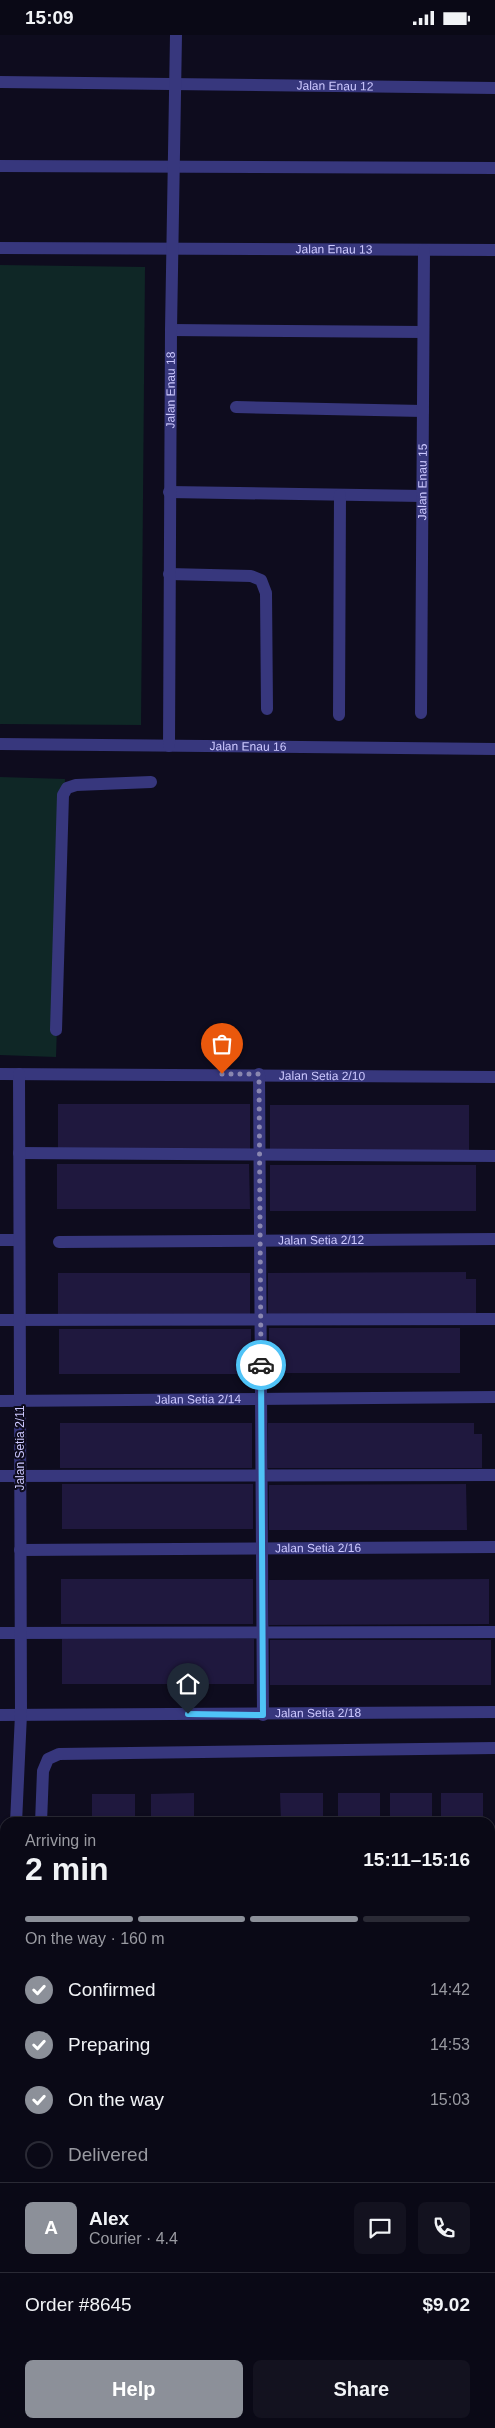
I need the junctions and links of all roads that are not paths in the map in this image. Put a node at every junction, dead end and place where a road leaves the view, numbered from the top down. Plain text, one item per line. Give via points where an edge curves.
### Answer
1 (176, 35) edge
2 (0, 83) edge
3 (175, 84) junction
4 (495, 88) edge
5 (0, 166) edge
6 (174, 166) junction
7 (495, 168) edge
8 (0, 248) edge
9 (172, 250) junction
10 (424, 250) junction
11 (495, 250) edge
12 (171, 330) junction
13 (423, 332) junction
14 (236, 407) dead end
15 (423, 411) junction
16 (169, 492) junction
17 (340, 495) junction
18 (422, 496) junction
19 (169, 574) junction
20 (267, 709) dead end
21 (421, 713) dead end
22 (339, 715) dead end
23 (0, 744) edge
24 (169, 745) junction
25 (495, 749) edge
26 (151, 782) dead end
27 (56, 1030) dead end
28 (0, 1074) edge
29 (18, 1074) junction
30 (259, 1074) junction
31 (495, 1077) edge
32 (19, 1153) junction
33 (260, 1153) junction
34 (495, 1156) edge
35 (260, 1239) junction
36 (495, 1239) edge
37 (0, 1240) edge
38 (19, 1240) junction
39 (59, 1242) dead end
40 (261, 1319) junction
41 (495, 1319) edge
42 (0, 1320) edge
43 (20, 1320) junction
44 (495, 1397) edge
45 (261, 1399) junction
46 (0, 1401) edge
47 (20, 1401) junction
48 (262, 1475) junction
49 (495, 1475) edge
50 (20, 1476) junction
51 (0, 1477) edge
52 (495, 1547) edge
53 (262, 1548) junction
54 (20, 1550) junction
55 (262, 1631) junction
56 (495, 1632) edge
57 (0, 1633) edge
58 (21, 1633) junction
59 (495, 1713) edge
60 (21, 1714) junction
61 (0, 1715) edge
62 (263, 1715) junction
63 (495, 1748) edge
64 (16, 1817) edge
65 (41, 1817) edge

1 - 3 street, Jalan Enau 18
2 - 3 street, Jalan Enau 12
3 - 4 street, Jalan Enau 12
3 - 6 street, Jalan Enau 18
5 - 6 street
6 - 7 street
6 - 9 street, Jalan Enau 18
8 - 9 street, Jalan Enau 13
9 - 10 street, Jalan Enau 13
9 - 12 street, Jalan Enau 18
10 - 11 street, Jalan Enau 13
10 - 13 street, Jalan Enau 15
12 - 13 street
12 - 16 street, Jalan Enau 18
13 - 15 street, Jalan Enau 15
14 - 15 street
15 - 18 street, Jalan Enau 15
16 - 17 street
16 - 19 street, Jalan Enau 18
17 - 18 street
17 - 22 street
18 - 21 street, Jalan Enau 15
19 - 20 street via 251,576 261,580 266,593
19 - 24 street, Jalan Enau 18
23 - 24 street, Jalan Enau 16
24 - 25 street, Jalan Enau 16
26 - 27 street via 76,785 67,788 63,795
28 - 29 street, Jalan Setia 2/10
29 - 30 street, Jalan Setia 2/10
29 - 32 street, Jalan Setia 2/11
30 - 31 street, Jalan Setia 2/10
30 - 33 street
32 - 33 street
32 - 38 street, Jalan Setia 2/11
33 - 34 street
33 - 35 street
35 - 36 street, Jalan Setia 2/12
35 - 39 street, Jalan Setia 2/12
35 - 40 street
37 - 38 street
38 - 43 street, Jalan Setia 2/11
40 - 41 street
40 - 43 street
40 - 45 street
42 - 43 street
43 - 47 street, Jalan Setia 2/11
44 - 45 street, Jalan Setia 2/14
45 - 47 street, Jalan Setia 2/14
45 - 48 street
46 - 47 street, Jalan Setia 2/14
47 - 50 street, Jalan Setia 2/11
48 - 49 street
48 - 50 street
48 - 53 street
50 - 51 street
50 - 54 street, Jalan Setia 2/11
52 - 53 street, Jalan Setia 2/16
53 - 54 street, Jalan Setia 2/16
53 - 55 street
54 - 58 street, Jalan Setia 2/11
55 - 56 street
55 - 58 street
55 - 62 street
57 - 58 street
58 - 60 street, Jalan Setia 2/11
59 - 62 street, Jalan Setia 2/18
60 - 61 street, Jalan Setia 2/18
60 - 62 street, Jalan Setia 2/18
60 - 64 street, Jalan Setia 2/11
63 - 65 street via 59,1754 48,1759 43,1771

